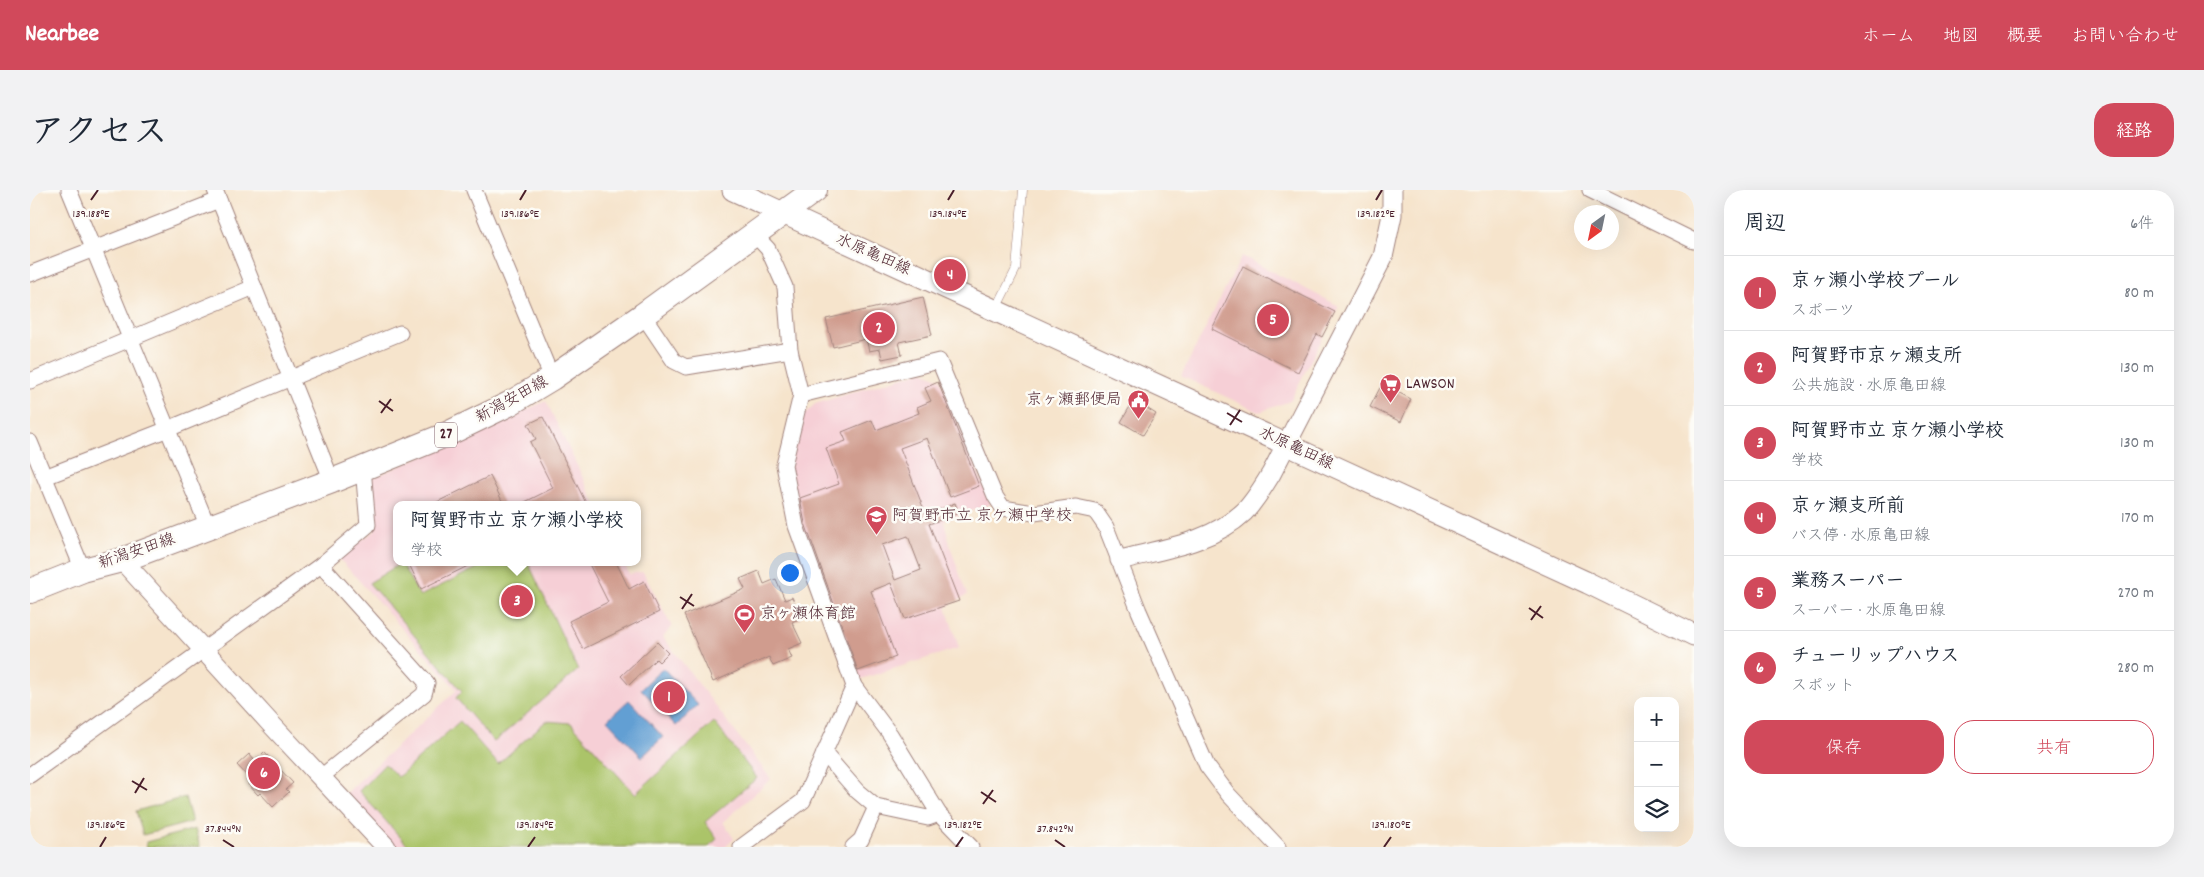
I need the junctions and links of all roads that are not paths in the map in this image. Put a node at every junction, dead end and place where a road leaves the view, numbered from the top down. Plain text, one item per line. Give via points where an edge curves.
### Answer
1 (69, 190) edge
2 (474, 190) edge
3 (815, 190) edge
4 (1023, 190) edge
5 (1392, 190) edge
6 (1590, 190) edge
7 (742, 192) edge
8 (217, 195) edge
9 (784, 212) junction
10 (755, 235) junction
11 (1694, 241) edge
12 (93, 248) junction
13 (30, 274) edge
14 (254, 287) junction
15 (995, 310) junction
16 (643, 315) junction
17 (400, 333) dead end
18 (131, 339) junction
19 (790, 350) junction
20 (290, 377) junction
21 (552, 378) junction
22 (30, 381) edge
23 (802, 395) junction
24 (168, 429) junction
25 (30, 442) edge
26 (1286, 444) junction
27 (363, 468) junction
28 (44, 477) junction
29 (332, 481) junction
30 (208, 527) junction
31 (122, 560) junction
32 (1120, 560) junction
33 (321, 565) junction
34 (82, 570) junction
35 (30, 591) edge
36 (1694, 635) edge
37 (202, 650) junction
38 (854, 686) junction
39 (824, 753) junction
40 (30, 775) edge
41 (321, 777) junction
42 (876, 808) junction
43 (939, 814) junction
44 (747, 845) edge
45 (386, 847) edge
46 (853, 847) edge
47 (972, 847) edge
48 (1278, 847) edge

1 - 12 street
2 - 21 street
3 - 9 main road, 新潟安田線 / 27
4 - 15 lane via 1016,269
5 - 26 street via 1392,215 1383,257
6 - 11 street
7 - 9 main road, 水原亀田線
8 - 12 street
8 - 14 street
9 - 10 main road, 新潟安田線 / 27
9 - 15 main road, 水原亀田線
10 - 16 main road, 新潟安田線 / 27
10 - 19 street via 768,249 785,287
12 - 13 street
12 - 18 street
14 - 18 street
14 - 20 street
15 - 26 main road, 水原亀田線
16 - 19 street via 674,361 686,367
16 - 21 main road, 新潟安田線 / 27
17 - 20 street
18 - 22 street
18 - 24 street
19 - 23 street
20 - 24 street
20 - 29 street
21 - 27 main road, 新潟安田線 / 27 via 509,404 443,436
23 - 32 street via 939,361 995,496 1003,508 1034,513 1076,507 1095,511 1106,527
23 - 38 street via 784,465 796,526
24 - 28 street
24 - 30 street
25 - 28 street
26 - 32 street via 1258,495 1229,524 1194,541
26 - 36 main road, 水原亀田線
27 - 29 main road, 新潟安田線 / 27
27 - 33 street via 368,525
28 - 34 street
29 - 30 main road, 新潟安田線 / 27
30 - 31 main road, 新潟安田線 / 27
31 - 34 main road, 新潟安田線 / 27
31 - 37 street
32 - 48 street via 1207,766 1228,794
33 - 37 street
33 - 41 street via 427,683 424,694
34 - 35 main road, 新潟安田線 / 27
37 - 40 street
37 - 41 street
38 - 39 street
38 - 43 street via 890,734
39 - 42 street via 856,791
39 - 44 street via 803,801
41 - 45 street
42 - 43 street via 928,818
42 - 46 street via 861,840
43 - 47 street

